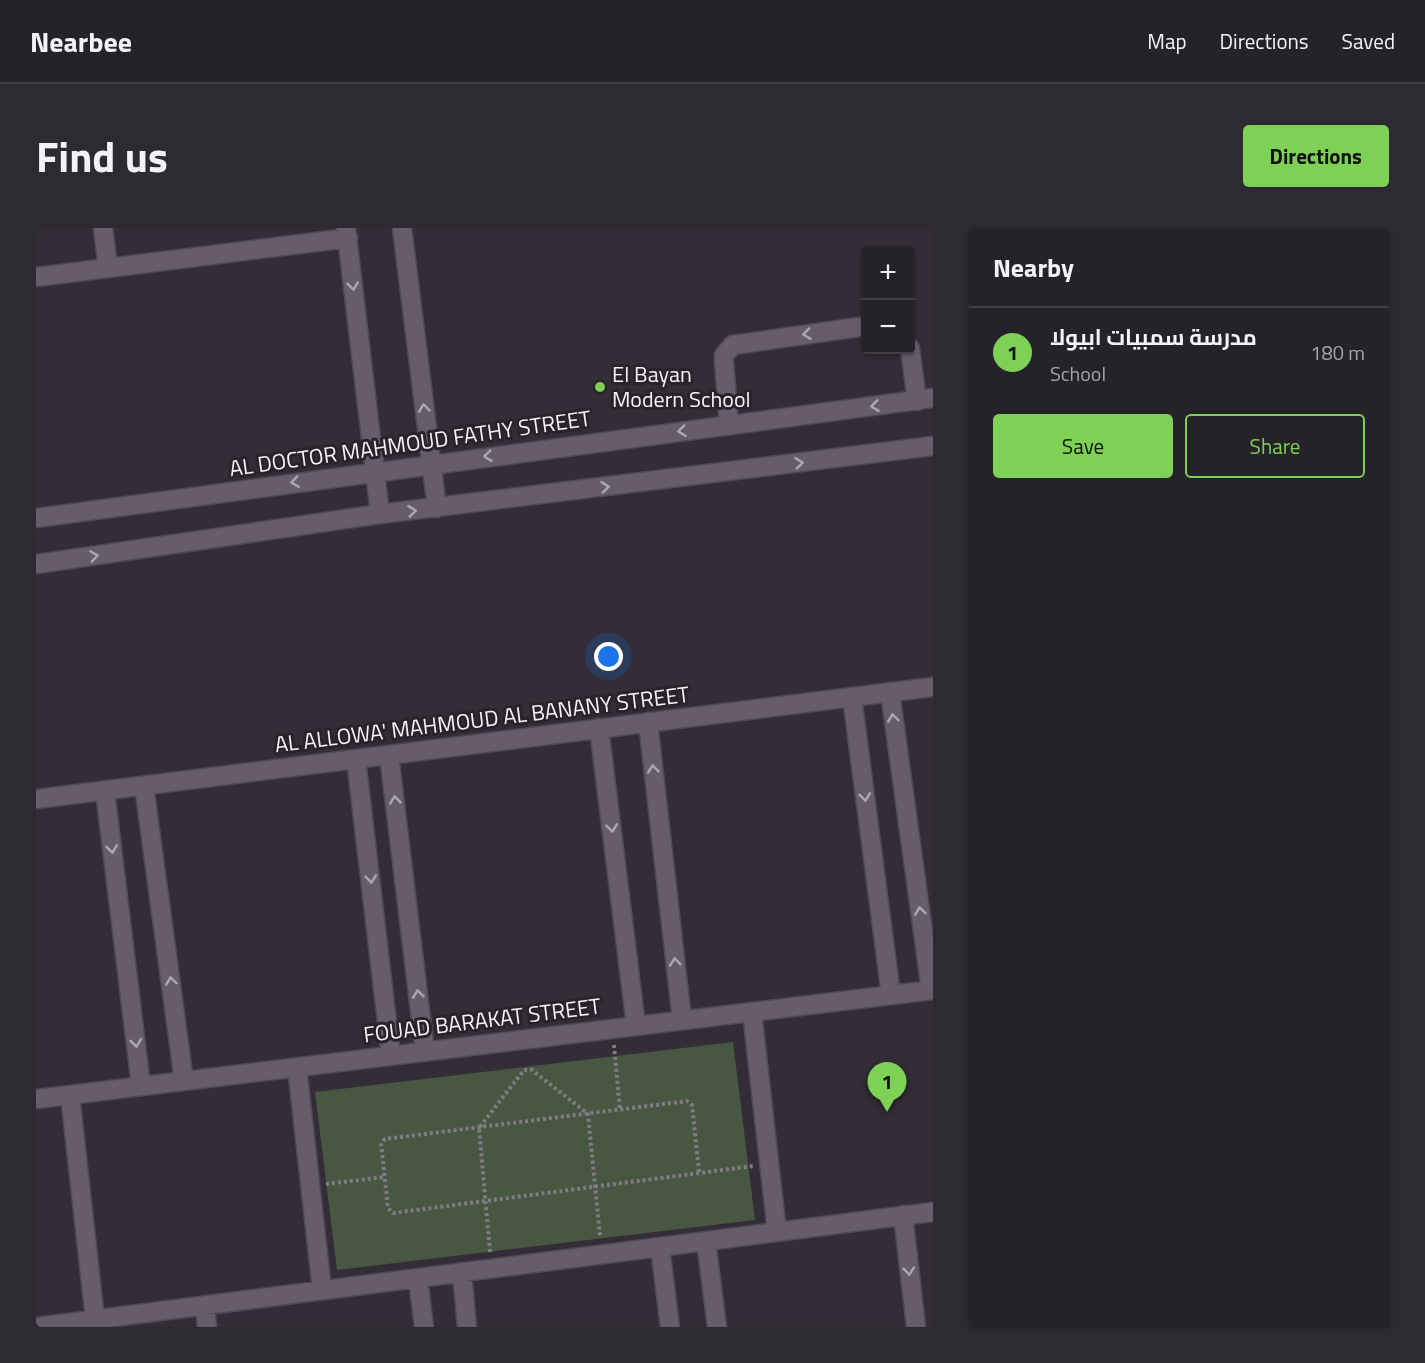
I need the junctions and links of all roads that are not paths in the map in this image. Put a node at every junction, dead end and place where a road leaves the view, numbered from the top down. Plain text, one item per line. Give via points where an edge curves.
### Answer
1 (103, 228) edge
2 (402, 228) edge
3 (347, 233) edge
4 (108, 268) junction
5 (36, 277) edge
6 (861, 327) edge
7 (912, 354) edge
8 (925, 399) edge
9 (729, 425) junction
10 (933, 446) edge
11 (431, 464) junction
12 (375, 471) junction
13 (437, 508) junction
14 (380, 514) junction
15 (36, 518) edge
16 (36, 564) edge
17 (933, 687) edge
18 (890, 692) junction
19 (852, 697) junction
20 (648, 722) junction
21 (599, 728) junction
22 (389, 754) junction
23 (356, 759) junction
24 (144, 786) junction
25 (105, 791) junction
26 (36, 799) edge
27 (932, 990) edge
28 (891, 995) junction
29 (753, 1012) junction
30 (682, 1020) junction
31 (636, 1026) junction
32 (425, 1052) junction
33 (391, 1056) junction
34 (297, 1067) junction
35 (184, 1081) junction
36 (141, 1086) junction
37 (70, 1095) junction
38 (36, 1099) edge
39 (933, 1212) edge
40 (903, 1215) junction
41 (777, 1232) junction
42 (706, 1240) junction
43 (660, 1247) junction
44 (462, 1272) junction
45 (418, 1278) junction
46 (322, 1290) junction
47 (205, 1305) junction
48 (95, 1319) junction
49 (163, 1319) edge
50 (36, 1327) edge
51 (207, 1327) edge
52 (424, 1327) edge
53 (467, 1327) edge
54 (670, 1327) edge
55 (717, 1327) edge
56 (916, 1327) edge

1 - 4 street
11 -> 2 street
3 - 4 street
3 -> 12 street
4 - 5 street
6 -> 9 street via 733,345 724,355
7 - 8 street
8 -> 9 street, AL DOCTOR MAHMOUD FATHY STREET
9 -> 11 street, AL DOCTOR MAHMOUD FATHY STREET
13 -> 10 street
11 - 12 street, AL DOCTOR MAHMOUD FATHY STREET
11 - 13 street
12 - 14 street
12 -> 15 street, AL DOCTOR MAHMOUD FATHY STREET
14 -> 13 street
16 -> 14 street
17 - 18 street, AL ALLOWA' MAHMOUD AL BANANY STREET
18 - 19 street, AL ALLOWA' MAHMOUD AL BANANY STREET
27 -> 18 street
19 - 20 street, AL ALLOWA' MAHMOUD AL BANANY STREET
19 -> 28 street
20 - 21 street, AL ALLOWA' MAHMOUD AL BANANY STREET
30 -> 20 street
21 - 22 street, AL ALLOWA' MAHMOUD AL BANANY STREET
21 -> 31 street
22 - 23 street, AL ALLOWA' MAHMOUD AL BANANY STREET
32 -> 22 street
23 - 24 street, AL ALLOWA' MAHMOUD AL BANANY STREET
23 -> 33 street
24 - 25 street, AL ALLOWA' MAHMOUD AL BANANY STREET
35 -> 24 street
25 - 26 street, AL ALLOWA' MAHMOUD AL BANANY STREET
25 -> 36 street
27 - 28 street, FOUAD BARAKAT STREET
28 - 29 street, FOUAD BARAKAT STREET
29 - 30 street, FOUAD BARAKAT STREET
29 - 41 street
30 - 31 street, FOUAD BARAKAT STREET
31 - 32 street, FOUAD BARAKAT STREET
32 - 33 street, FOUAD BARAKAT STREET
33 - 34 street, FOUAD BARAKAT STREET
34 - 35 street, FOUAD BARAKAT STREET
34 - 46 street
35 - 36 street, FOUAD BARAKAT STREET
36 - 37 street, FOUAD BARAKAT STREET
37 - 38 street, FOUAD BARAKAT STREET
37 - 48 street
39 - 40 street
40 - 41 street
40 -> 56 street
41 - 42 street
42 - 43 street
42 - 55 street
43 - 44 street
43 - 54 street
44 - 45 street
44 - 53 street
45 - 46 street
45 - 52 street
46 - 47 street
47 - 49 street
47 - 51 street
48 - 49 street
48 - 50 street

